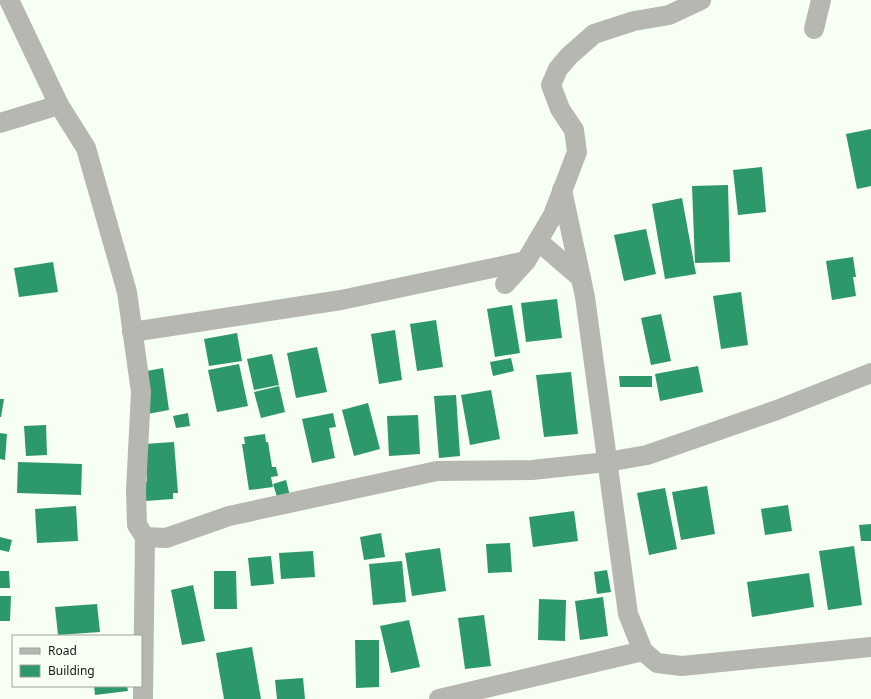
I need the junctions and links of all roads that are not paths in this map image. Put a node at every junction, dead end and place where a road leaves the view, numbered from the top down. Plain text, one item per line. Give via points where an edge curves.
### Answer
1 (9, 0) edge
2 (701, 0) edge
3 (821, 0) edge
4 (814, 29) dead end
5 (59, 105) junction
6 (0, 123) edge
7 (562, 190) junction
8 (538, 241) junction
9 (526, 261) junction
10 (581, 278) junction
11 (505, 284) dead end
12 (132, 332) junction
13 (871, 373) edge
14 (607, 462) junction
15 (146, 537) junction
16 (871, 647) edge
17 (643, 651) junction
18 (143, 699) edge
19 (439, 699) edge

1 - 5 street
2 - 7 street via 669,15 634,21 594,34 558,69 551,85 560,109 574,130 577,152
3 - 4 street
5 - 6 street
5 - 12 street via 86,148 127,292
7 - 8 street via 553,215
7 - 10 street
8 - 9 street
8 - 10 street
9 - 11 street
9 - 12 street via 341,300
10 - 14 street
12 - 15 street via 141,392 136,490 137,525
13 - 14 street via 777,410 654,452
14 - 15 street via 532,470 437,471 229,516 166,538
14 - 17 street via 628,614
15 - 18 street
16 - 17 street via 682,666 657,663
17 - 19 street

